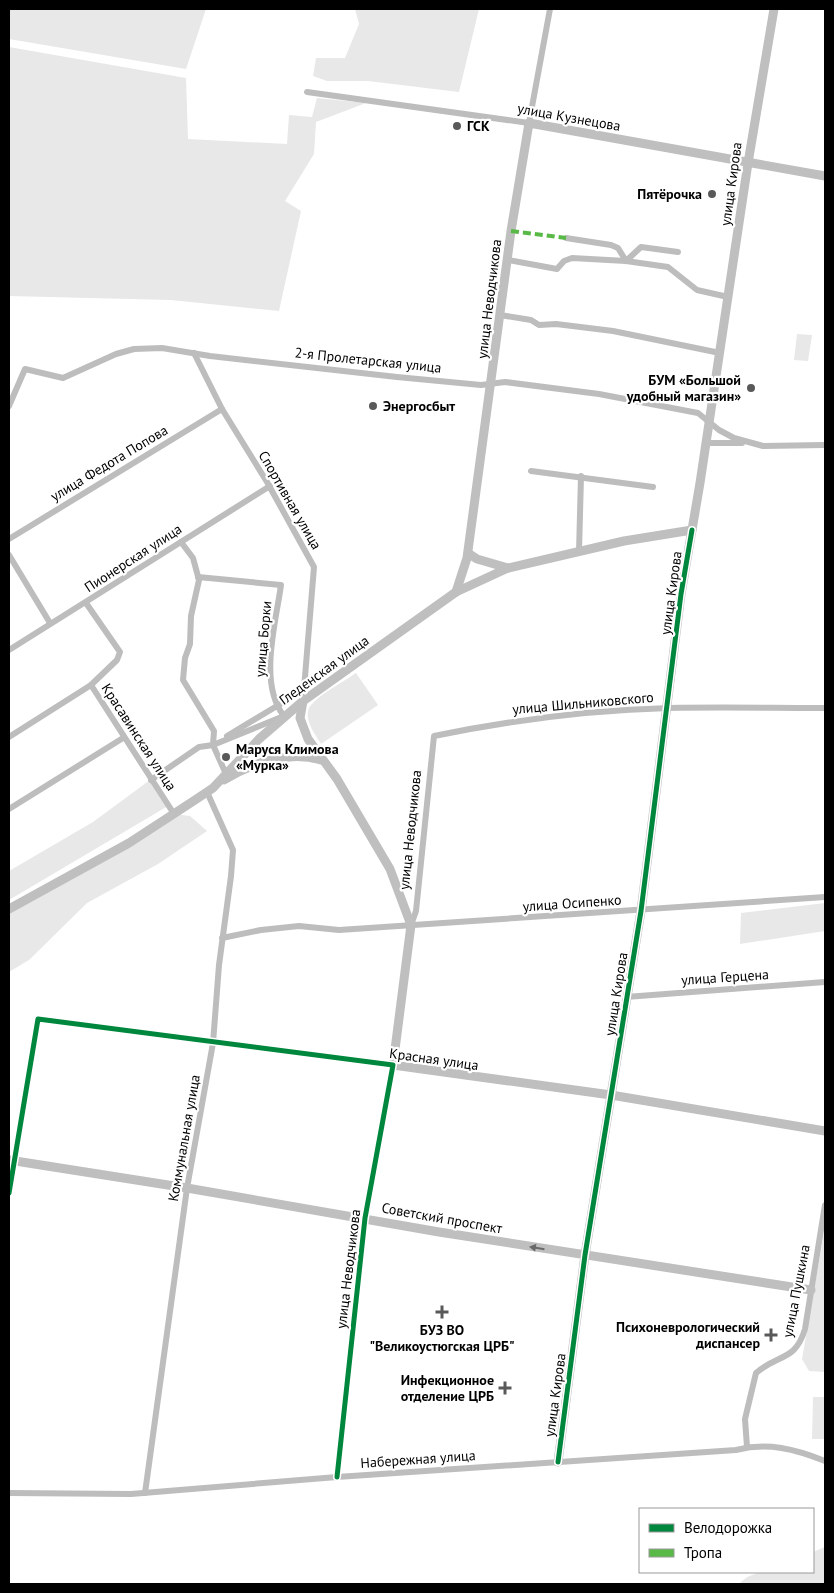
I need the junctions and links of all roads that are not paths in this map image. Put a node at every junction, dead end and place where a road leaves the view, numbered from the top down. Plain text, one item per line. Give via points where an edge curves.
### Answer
1 (550, 9) edge
2 (774, 9) edge
3 (307, 92) dead end
4 (529, 123) junction
5 (748, 163) junction
6 (825, 176) edge
7 (566, 238) dead end
8 (678, 252) dead end
9 (508, 260) junction
10 (626, 261) junction
11 (728, 297) junction
12 (500, 315) junction
13 (720, 353) junction
14 (194, 354) junction
15 (491, 385) junction
16 (9, 406) edge
17 (222, 409) junction
18 (709, 422) junction
19 (706, 442) junction
20 (748, 443) junction
21 (825, 445) edge
22 (532, 471) dead end
23 (581, 476) junction
24 (270, 486) junction
25 (653, 487) dead end
26 (692, 530) junction
27 (9, 539) edge
28 (181, 542) junction
29 (579, 552) junction
30 (468, 553) junction
31 (9, 555) edge
32 (508, 568) junction
33 (198, 577) junction
34 (456, 592) junction
35 (86, 603) junction
36 (50, 623) junction
37 (9, 650) edge
38 (305, 683) junction
39 (91, 685) junction
40 (303, 701) junction
41 (277, 705) junction
42 (667, 708) junction
43 (825, 708) edge
44 (284, 716) junction
45 (434, 736) joint
46 (9, 737) edge
47 (123, 738) junction
48 (213, 745) junction
49 (321, 760) junction
50 (226, 774) junction
51 (151, 780) junction
52 (210, 790) junction
53 (9, 809) edge
54 (174, 814) junction
55 (825, 897) edge
56 (9, 909) edge
57 (641, 911) junction
58 (411, 926) junction
59 (222, 938) junction
60 (825, 982) edge
61 (626, 997) junction
62 (213, 1043) junction
63 (392, 1065) junction
64 (611, 1095) junction
65 (825, 1131) edge
66 (11, 1161) edge
67 (187, 1188) junction
68 (9, 1193) edge
69 (825, 1205) edge
70 (364, 1218) junction
71 (585, 1255) junction
72 (811, 1290) junction
73 (747, 1447) junction
74 (825, 1461) edge
75 (558, 1462) junction
76 (337, 1477) junction
77 (9, 1493) edge
78 (145, 1493) junction

1 - 4 street, улица Неводчикова
2 - 5 main road, улица Кирова
3 - 4 street, улица Кузнецова
4 - 5 main road, улица Кузнецова
4 - 9 main road, улица Неводчикова
5 - 6 main road, улица Кузнецова
5 - 11 main road, улица Кирова
7 - 10 street via 611,245 618,248
8 - 10 street via 641,247
9 - 10 street via 557,270 568,258
9 - 12 main road, улица Неводчикова
10 - 11 street via 668,267 697,290
11 - 13 main road, улица Кирова
12 - 13 street via 531,320 539,325 556,324 613,332
12 - 15 main road, улица Неводчикова
13 - 18 main road, улица Кирова
14 - 15 street, 2-я Пролетарская улица
14 - 16 street, 2-я Пролетарская улица via 162,348 134,349 63,378 25,369
14 - 17 street, Спортивная улица
15 - 18 street, 2-я Пролетарская улица via 505,382 599,394 698,413
15 - 30 main road, улица Неводчикова
17 - 24 street, Спортивная улица
17 - 27 street, улица Федота Попова
18 - 19 main road, улица Кирова
18 - 20 street, 2-я Пролетарская улица
19 - 20 street, 2-я Пролетарская улица
19 - 26 main road, улица Кирова
20 - 21 street, 2-я Пролетарская улица via 763,446
22 - 23 street
23 - 25 street
23 - 29 street
24 - 28 street, Пионерская улица
24 - 38 street, Спортивная улица via 314,567
26 - 29 main road, Гледенская улица
26 - 42 main road, улица Кирова
28 - 33 street via 193,558
28 - 35 street, Пионерская улица
29 - 32 main road, Гледенская улица
30 - 32 main road
30 - 34 main road, улица Неводчикова
31 - 36 street
32 - 34 main road, Гледенская улица
33 - 41 street, улица Борки via 281,584 269,677
33 - 48 street via 183,680 214,731
34 - 40 main road, Гледенская улица
35 - 36 street, Пионерская улица
35 - 39 street, Красавинская улица via 120,652 117,660
36 - 37 street, Пионерская улица
38 - 40 street, Спортивная улица
38 - 41 street via 297,694
39 - 46 street
39 - 47 street, Красавинская улица
40 - 44 main road, Гледенская улица
40 - 49 main road, улица Неводчикова via 300,710 303,727
41 - 44 street, улица Борки
41 - 48 street
42 - 43 street, улица Шильниковского
42 - 45 street, улица Шильниковского via 552,716
42 - 57 main road, улица Кирова
44 - 48 street
44 - 50 main road, Гледенская улица
45 - 58 street, улица Неводчикова via 416,910
47 - 51 street, Красавинская улица
47 - 53 street
48 - 50 street
48 - 51 street via 200,747
49 - 52 main road via 301,756 266,762 231,776
49 - 58 main road, улица Неводчикова via 341,786 390,869
50 - 52 main road, Гледенская улица
51 - 54 street, Красавинская улица
52 - 54 main road, Гледенская улица
52 - 59 street, Коммунальная улица via 233,850
54 - 56 main road, Гледенская улица via 129,843
55 - 57 street, улица Осипенко
57 - 58 street, улица Осипенко
57 - 61 main road, улица Кирова
58 - 59 street, улица Осипенко via 339,930 299,926
58 - 63 main road, улица Неводчикова
59 - 62 street, Коммунальная улица
60 - 61 street, улица Герцена
61 - 64 main road, улица Кирова
62 - 63 street, Красная улица
62 - 66 street, Красная улица via 38,1019
62 - 67 street, Коммунальная улица
63 - 64 main road, Красная улица
63 - 70 street, улица Неводчикова
64 - 65 main road, Красная улица
64 - 71 main road, улица Кирова
66 - 67 main road, Советский проспект
66 - 68 street
67 - 70 main road, Советский проспект
67 - 78 street, Коммунальная улица
69 - 72 street, улица Пушкина
71 -> 70 main road, Советский проспект
70 - 76 street, улица Неводчикова
71 - 72 main road, Советский проспект
71 - 75 main road, улица Кирова
72 - 73 street, улица Пушкина via 800,1344 792,1353 776,1359 756,1373 745,1419
73 - 74 street, Набережная улица via 767,1445 796,1450
73 - 75 street, Набережная улица
75 - 76 street, Набережная улица
76 - 78 street, Набережная улица
77 - 78 street, Набережная улица

